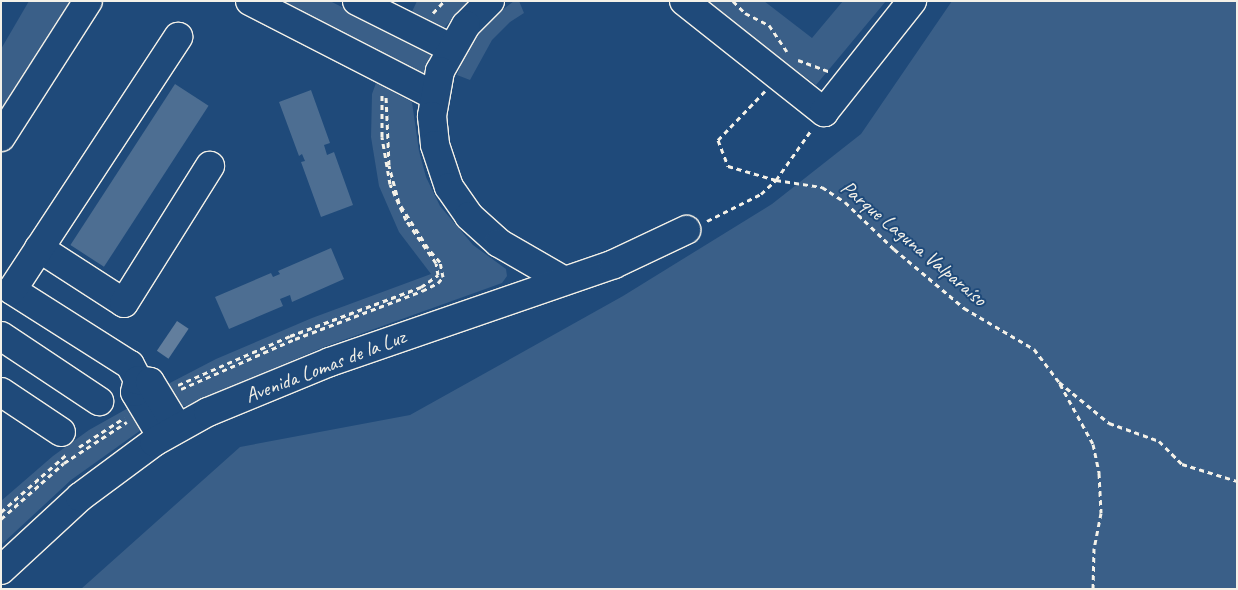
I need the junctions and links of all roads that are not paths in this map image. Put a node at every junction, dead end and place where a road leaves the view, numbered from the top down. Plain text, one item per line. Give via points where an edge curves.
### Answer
1 (88, 1) edge
2 (250, 1) edge
3 (356, 1) edge
4 (490, 1) edge
5 (684, 1) edge
6 (912, 1) edge
7 (178, 37) dead end
8 (451, 48) junction
9 (434, 95) junction
10 (1, 138) edge
11 (210, 166) dead end
12 (686, 230) road end
13 (39, 248) junction
14 (563, 280) junction
15 (7, 298) edge
16 (1, 336) edge
17 (1, 392) edge
18 (98, 401) dead end
19 (61, 432) dead end
20 (170, 432) junction
21 (1, 570) edge

1 - 10 street
2 - 9 street
3 - 8 street
4 - 8 street via 466,25
5 - 6 street via 824,112
7 - 13 street
8 - 9 street via 440,71
9 - 14 street via 435,145 442,170 459,202 499,243
11 - 13 street via 124,303
12 - 14 street, Avenida Lomas de la Luz via 614,264
13 - 15 street
14 - 20 street, Avenida Lomas de la Luz via 330,362
15 - 20 street via 130,365
16 - 18 street
17 - 19 street
20 - 21 street, Avenida Lomas de la Luz via 80,497

